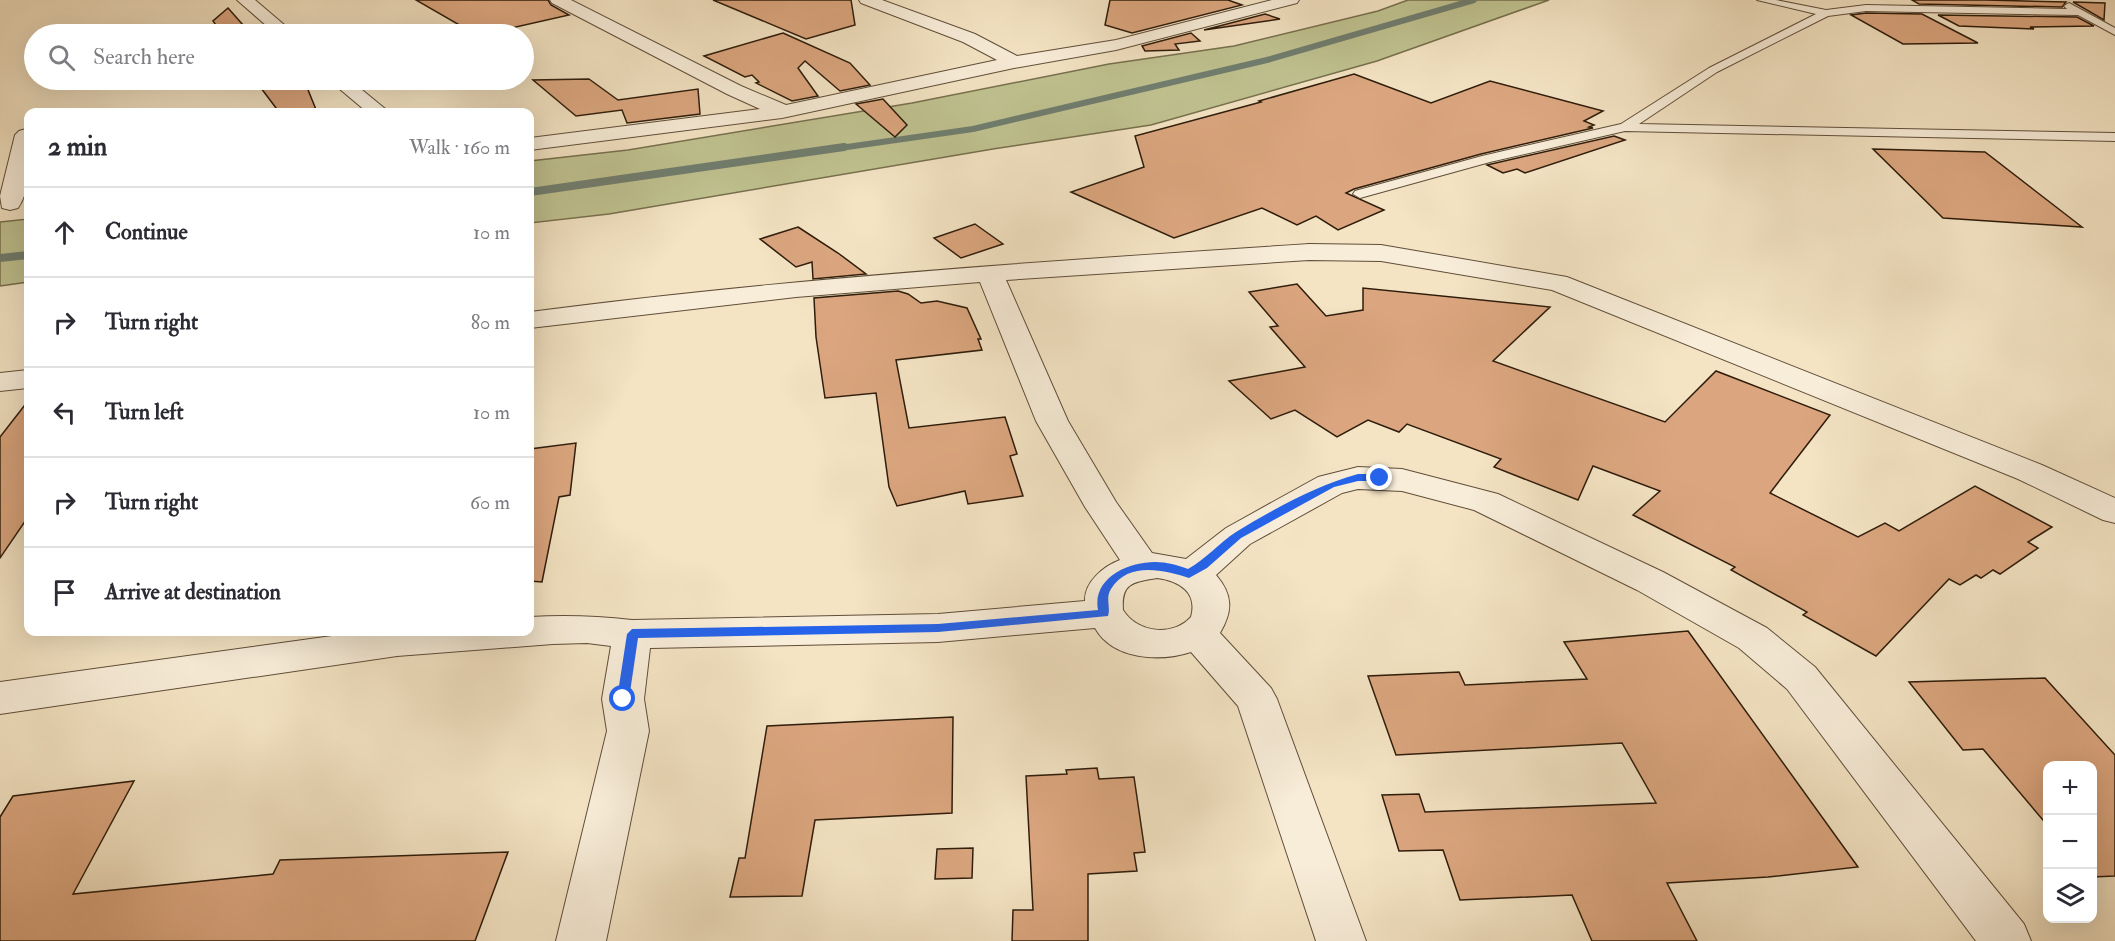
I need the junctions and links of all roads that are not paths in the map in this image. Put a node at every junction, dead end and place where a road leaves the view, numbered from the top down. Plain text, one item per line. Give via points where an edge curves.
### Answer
1 (245, 0) edge
2 (558, 0) edge
3 (867, 0) edge
4 (912, 0) edge
5 (1291, 0) edge
6 (1762, 0) edge
7 (2059, 0) edge
8 (886, 7) junction
9 (2080, 12) junction
10 (1826, 13) junction
11 (274, 24) edge
12 (2115, 32) edge
13 (1014, 62) junction
14 (351, 90) edge
15 (373, 108) edge
16 (782, 112) junction
17 (1625, 127) junction
18 (2115, 137) edge
19 (534, 143) edge
20 (24, 145) edge
21 (1360, 194) dead end
22 (13, 203) edge
23 (990, 273) junction
24 (534, 320) edge
25 (24, 379) edge
26 (0, 382) edge
27 (2115, 512) edge
28 (1142, 566) junction
29 (1189, 574) junction
30 (1104, 613) junction
31 (534, 631) edge
32 (632, 634) junction
33 (1198, 634) junction
34 (468, 636) edge
35 (0, 698) edge
36 (581, 941) edge
37 (1341, 941) edge
38 (2006, 941) edge

1 - 11 street
2 - 16 street
3 - 8 street
4 - 8 street
5 - 13 street via 1116,45
6 - 10 lane
7 - 9 lane
8 - 13 street via 969,38
9 - 10 lane via 1866,8
9 - 12 lane
10 - 17 lane via 1713,70
13 - 16 street
14 - 15 street
16 - 19 street
17 - 18 lane
17 - 21 lane via 1486,159
20 - 22 street
23 - 24 street via 796,289
23 - 27 street via 1319,252 1381,254 1558,283 2030,472
23 - 28 street via 1052,421
25 - 26 street
28 - 29 street via 1172,567
28 - 30 street via 1119,574 1106,587 1101,600
29 - 33 street via 1202,584 1211,602 1208,622
29 - 38 street via 1238,536 1330,485 1358,478 1402,480 1486,502 1661,586 1753,638 1801,678
30 - 32 street via 938,628
30 - 33 street via 1112,626 1144,642 1164,644
31 - 32 street via 587,629
32 - 36 street via 623,699 628,731
33 - 37 street via 1256,699
34 - 35 street via 397,641

